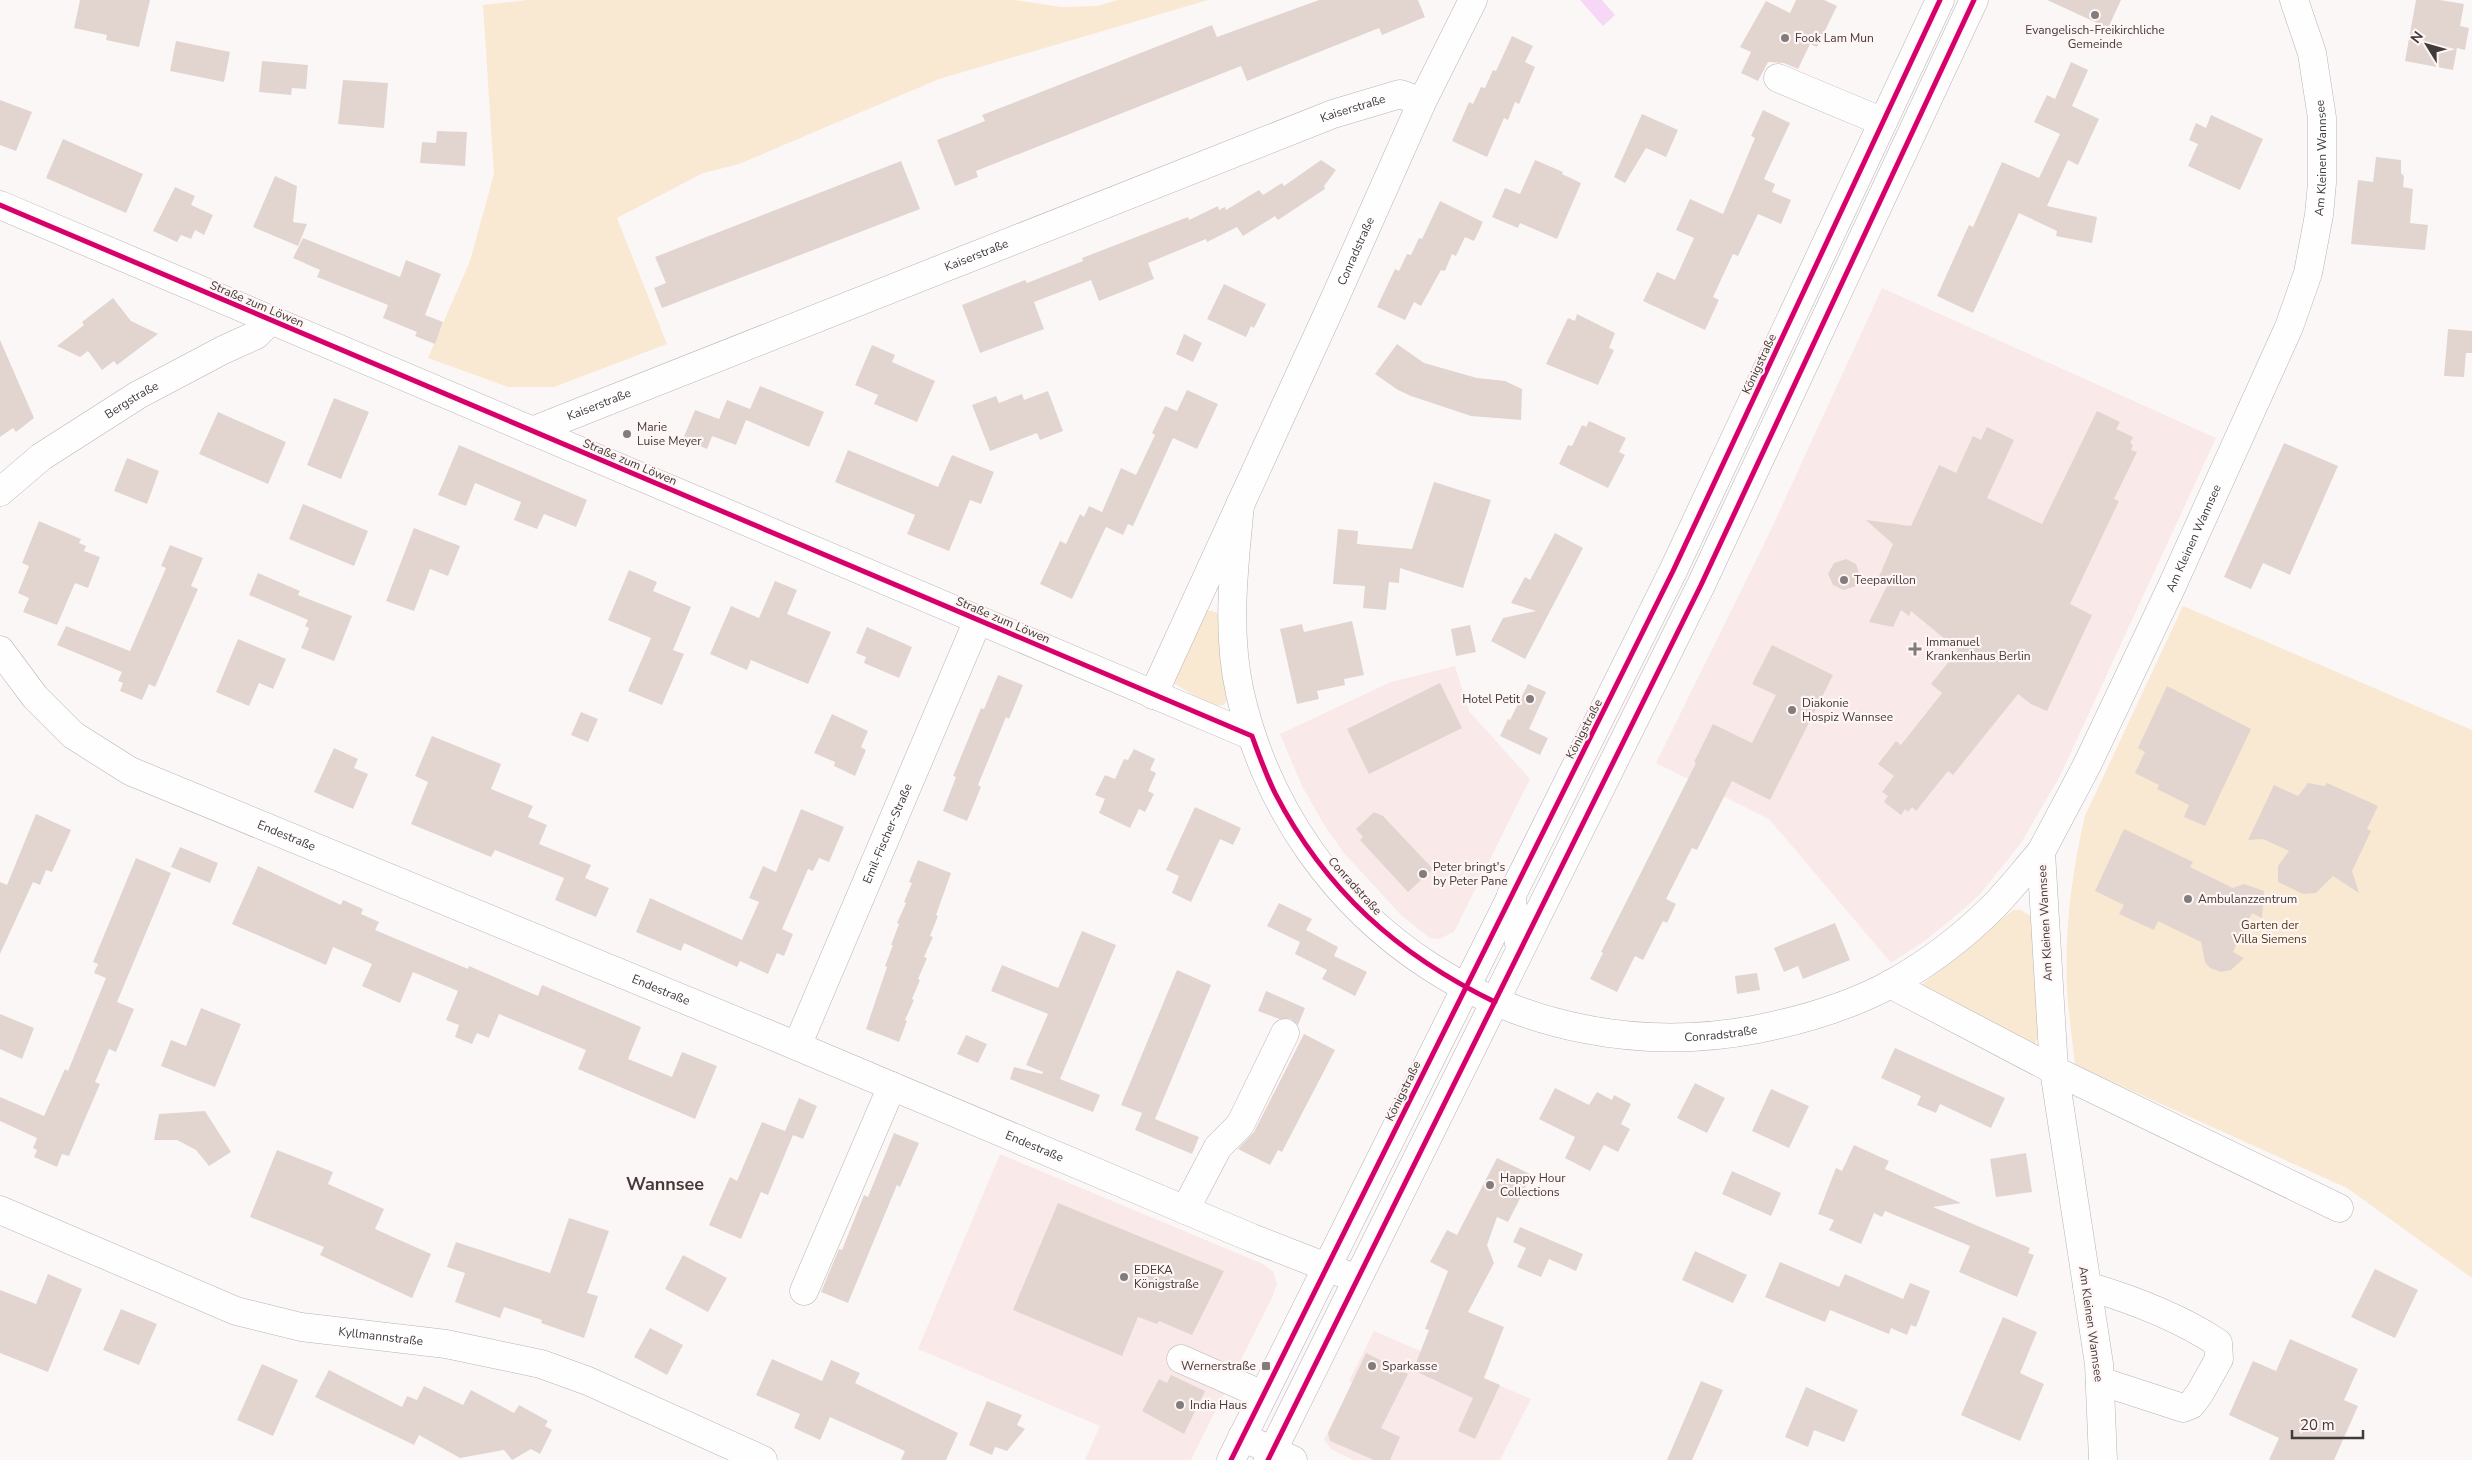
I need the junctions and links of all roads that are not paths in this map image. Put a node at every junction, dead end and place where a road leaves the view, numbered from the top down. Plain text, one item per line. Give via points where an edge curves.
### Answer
1 (1473, 0) edge
2 (1940, 0) edge
3 (1974, 0) edge
4 (2294, 0) edge
5 (1778, 78) dead end
6 (1422, 102) junction
7 (1883, 122) junction
8 (0, 205) edge
9 (270, 320) junction
10 (532, 430) junction
11 (0, 492) edge
12 (1240, 505) junction
13 (1688, 540) junction
14 (1716, 553) junction
15 (1673, 571) junction
16 (1701, 585) junction
17 (978, 620) junction
18 (0, 650) edge
19 (1153, 695) junction
20 (1252, 736) junction
21 (2041, 852) junction
22 (1512, 895) junction
23 (1520, 949) junction
24 (1890, 984) junction
25 (1465, 987) junction
26 (1495, 1002) junction
27 (1285, 1033) dead end
28 (797, 1046) junction
29 (2054, 1070) junction
30 (892, 1086) junction
31 (2339, 1208) dead end
32 (0, 1210) edge
33 (1185, 1210) junction
34 (1326, 1267) junction
35 (1357, 1279) junction
36 (2087, 1286) junction
37 (804, 1291) dead end
38 (1181, 1359) dead end
39 (2100, 1381) junction
40 (1263, 1395) junction
41 (1237, 1449) edge
42 (1278, 1457) edge
43 (763, 1460) edge
44 (2103, 1460) edge

1 - 6 street, Conradstraße
2 - 7 street, Königstraße
3 - 14 street
4 - 21 street, Am Kleinen Wannsee via 2312,53 2322,118 2320,207 2308,272 2289,327 2171,588
5 - 7 street
6 - 10 street, Kaiserstraße via 1400,94 1333,114
6 - 12 street, Conradstraße
7 - 13 street, Königstraße
8 - 9 street, Straße zum Löwen
9 - 10 street, Straße zum Löwen
9 - 11 street, Bergstraße via 256,335 130,401 41,457
10 - 17 street, Straße zum Löwen
12 - 19 street, Conradstraße
12 - 20 street, Conradstraße via 1232,614 1240,690
13 - 14 street
13 - 15 street, Königstraße
14 - 16 street
15 - 16 street
15 - 22 street, Königstraße
16 - 23 street
17 - 19 street, Straße zum Löwen
17 - 28 street, Emil-Fischer-Straße
18 - 28 street, Endestraße via 35,697 73,735 130,772
19 - 20 street, Straße zum Löwen
20 - 25 street, Conradstraße via 1275,792 1305,844 1356,906 1414,956
21 - 24 street, Conradstraße via 1992,907 1930,958
21 - 29 street, Am Kleinen Wannsee
22 - 23 street
22 - 25 street, Königstraße
23 - 26 street
24 - 26 street, Conradstraße via 1790,1022 1692,1038 1611,1035 1563,1025
24 - 29 street
25 - 26 street, Conradstraße
25 - 34 street, Königstraße
26 - 35 street
27 - 33 street via 1240,1125 1218,1147
28 - 30 street, Endestraße
29 - 31 street
29 - 36 street, Am Kleinen Wannsee
30 - 33 street, Endestraße
30 - 37 street
32 - 43 street, Kyllmannstraße via 236,1311 301,1327 446,1344 541,1364
33 - 34 street, Endestraße
34 - 35 street, Endestraße
34 - 40 street, Königstraße
35 - 42 street
36 - 39 street, Am Kleinen Wannsee
36 - 39 street via 2202,1332 2218,1343 2219,1359 2200,1394 2191,1405 2183,1408
38 - 40 street
39 - 44 street, Am Kleinen Wannsee
40 - 41 street, Königstraße
41 - 42 street

